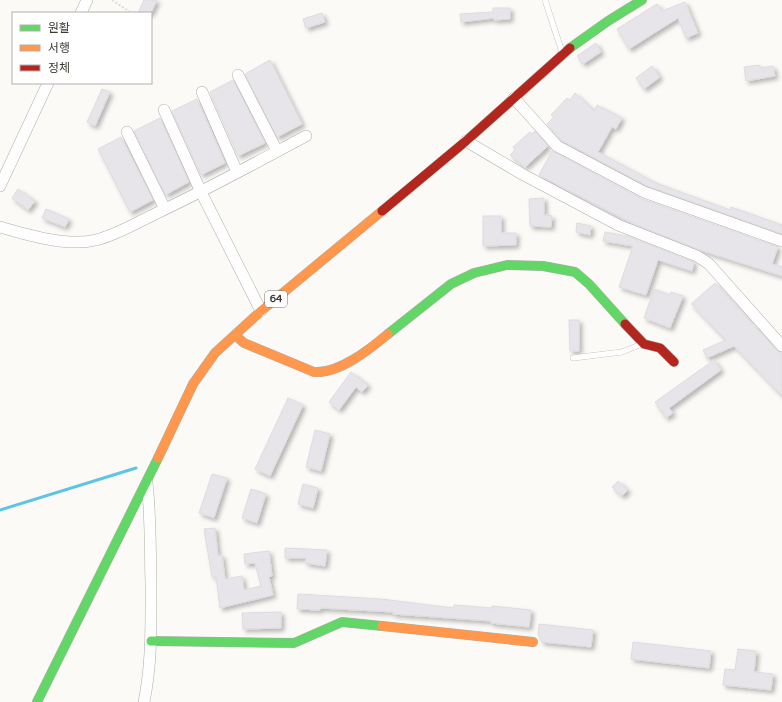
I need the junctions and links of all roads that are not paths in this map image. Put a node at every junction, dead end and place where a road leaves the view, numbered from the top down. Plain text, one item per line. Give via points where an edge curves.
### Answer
1 (87, 0) edge
2 (545, 0) edge
3 (642, 0) edge
4 (81, 12) edge
5 (562, 54) junction
6 (238, 75) dead end
7 (48, 84) edge
8 (202, 92) dead end
9 (514, 98) junction
10 (164, 110) dead end
11 (127, 132) dead end
12 (306, 136) dead end
13 (466, 141) junction
14 (277, 151) junction
15 (238, 172) junction
16 (0, 186) edge
17 (201, 192) junction
18 (164, 209) junction
19 (0, 227) edge
20 (782, 241) edge
21 (261, 311) junction
22 (235, 335) junction
23 (644, 344) junction
24 (782, 346) edge
25 (573, 358) dead end
26 (674, 362) dead end
27 (147, 481) junction
28 (151, 641) junction
29 (533, 642) dead end
30 (37, 702) edge
31 (144, 702) edge

1 - 4 street
2 - 5 lane
3 - 5 main road, 64
5 - 9 main road, 64
6 - 14 street
7 - 16 street
8 - 15 street
9 - 13 main road, 64
9 - 20 street via 557,146 637,189
10 - 17 street
11 - 18 street
12 - 14 street
13 - 21 main road, 64
13 - 24 street via 618,225 697,256 709,264
14 - 15 street
15 - 17 street
17 - 18 street
17 - 21 street
18 - 19 street via 95,240 72,241 31,236
21 - 22 main road, 64
22 - 23 main road via 244,343 314,372 324,373 369,350 451,284 474,273 507,265 543,266 575,272
22 - 27 main road, 64 via 216,353 193,384
23 - 25 lane via 622,352
23 - 26 main road via 660,348
27 - 28 street via 150,514
27 - 30 main road, 64
28 - 29 main road via 294,643 342,622
28 - 31 street

